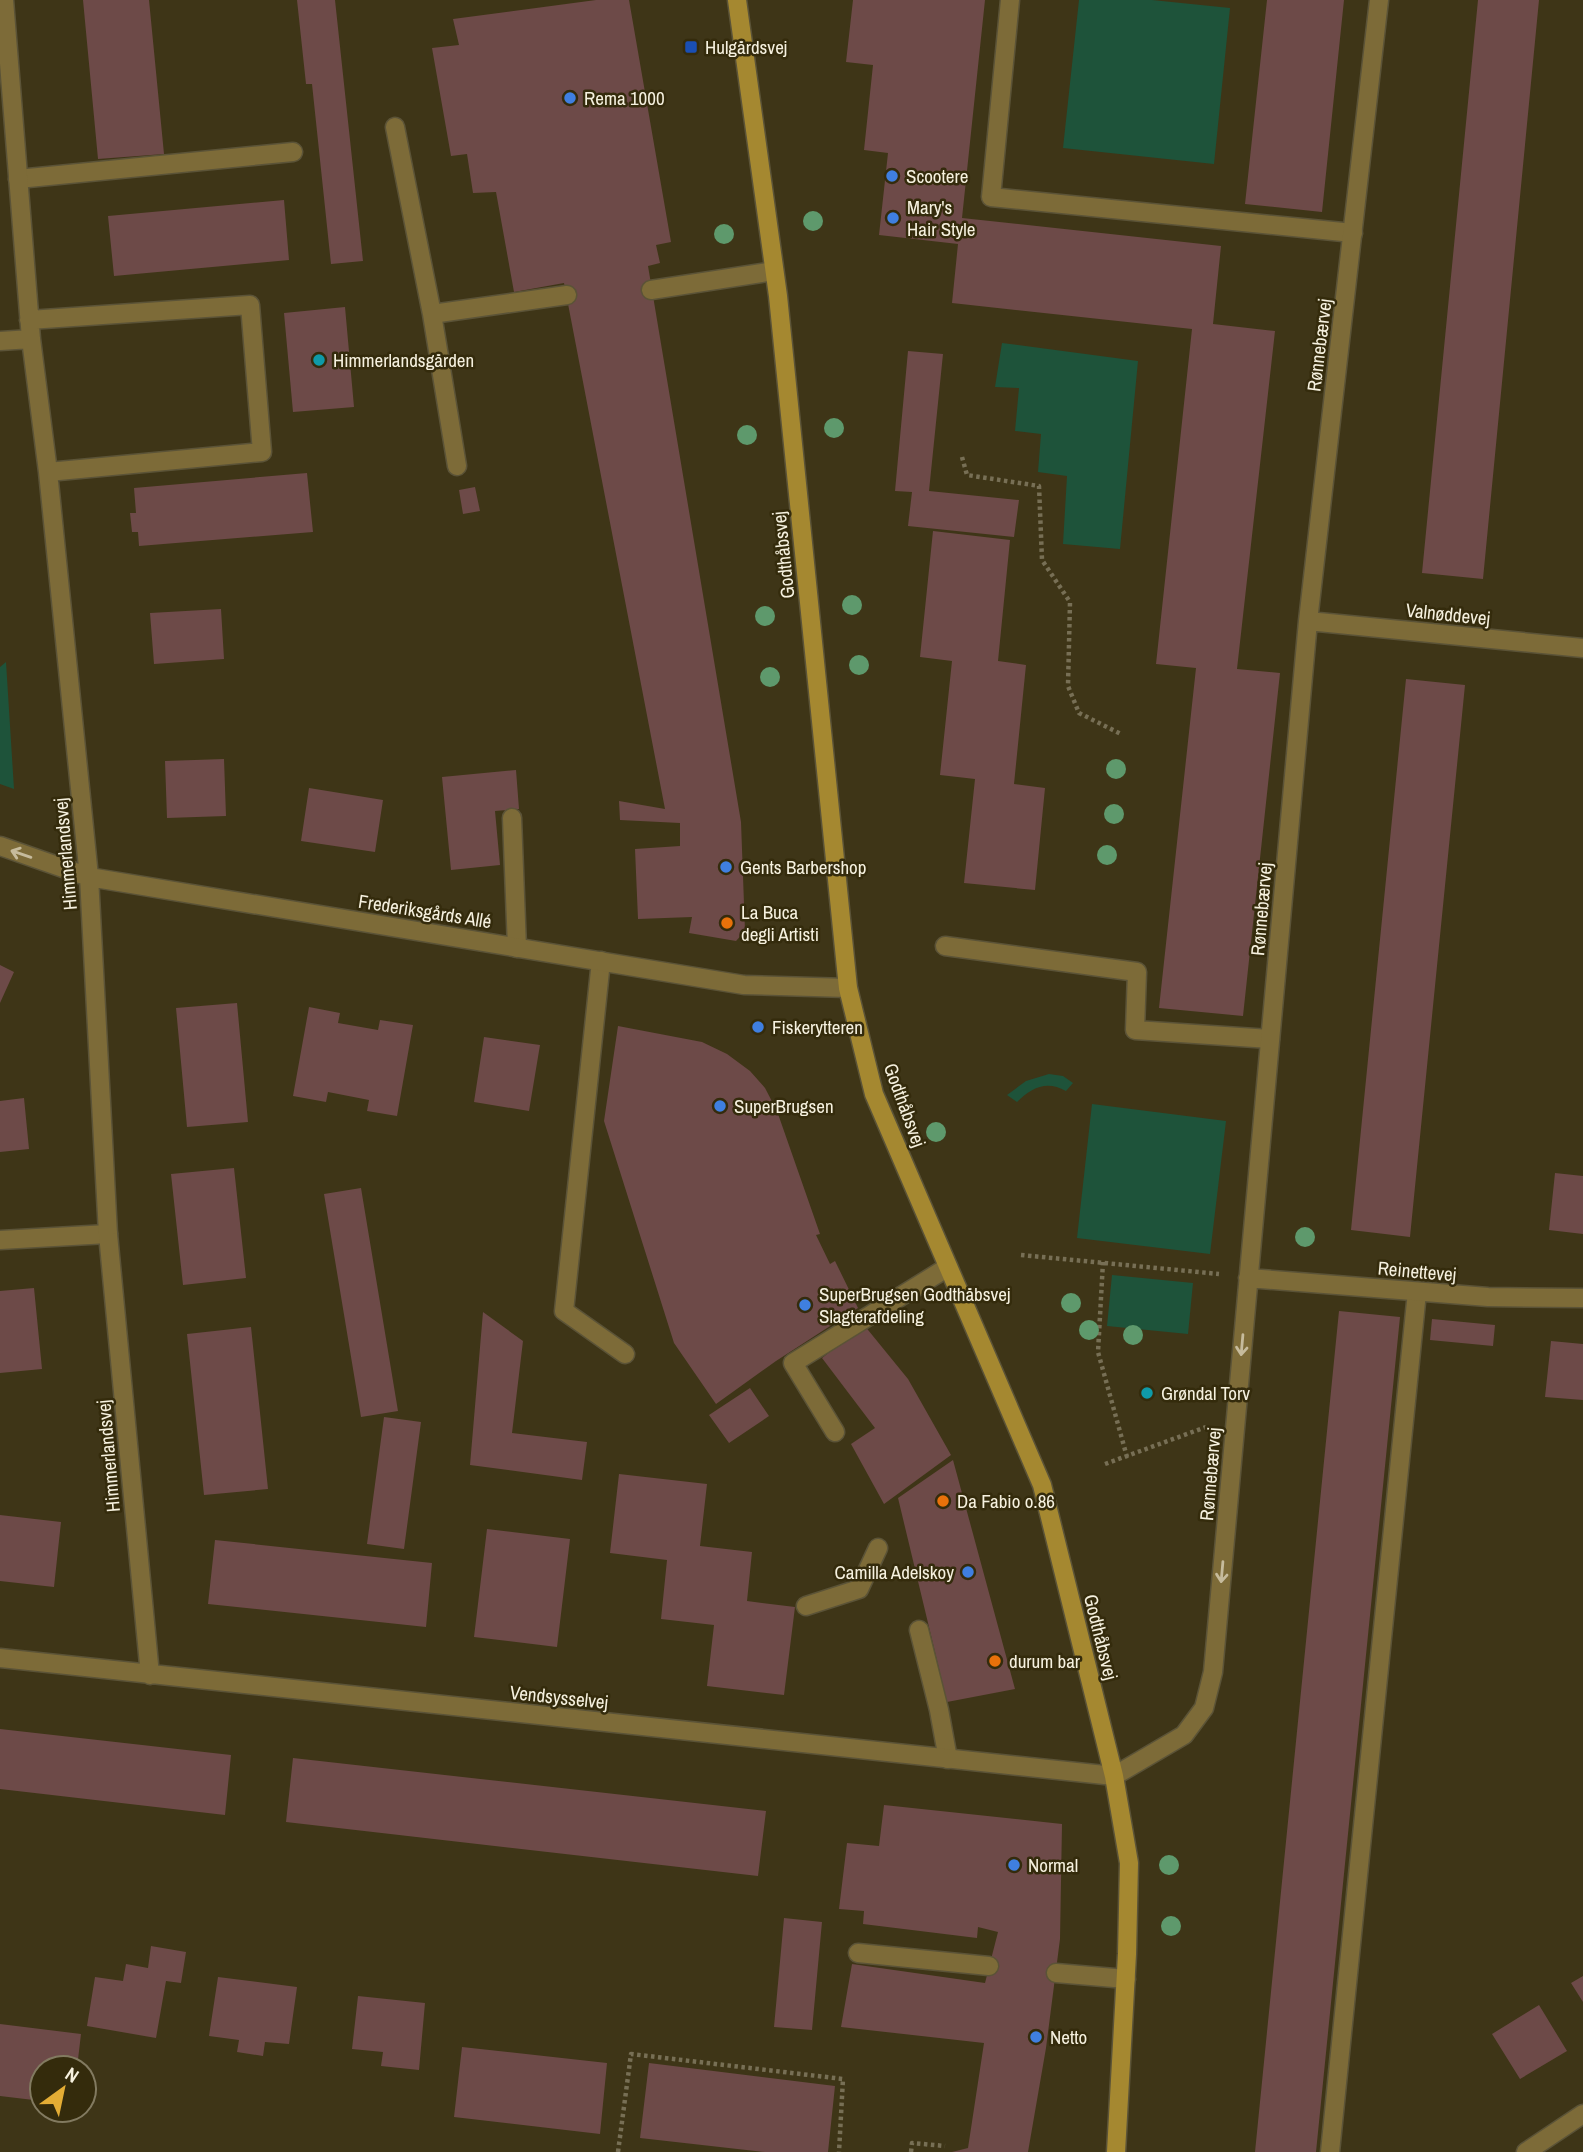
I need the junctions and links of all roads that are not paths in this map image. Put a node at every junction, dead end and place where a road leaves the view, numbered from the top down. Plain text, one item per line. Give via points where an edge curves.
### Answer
1 (4, 0) edge
2 (737, 0) edge
3 (1010, 0) edge
4 (1379, 0) edge
5 (395, 127) dead end
6 (293, 152) dead end
7 (18, 179) junction
8 (1353, 233) junction
9 (774, 271) junction
10 (651, 290) dead end
11 (567, 295) dead end
12 (432, 314) junction
13 (29, 320) junction
14 (31, 339) junction
15 (0, 341) edge
16 (457, 466) dead end
17 (48, 472) junction
18 (1308, 621) junction
19 (1583, 648) edge
20 (512, 818) dead end
21 (0, 846) edge
22 (89, 877) junction
23 (946, 946) dead end
24 (517, 948) junction
25 (601, 961) junction
26 (848, 988) junction
27 (1270, 1039) junction
28 (108, 1234) junction
29 (0, 1240) edge
30 (948, 1266) junction
31 (1248, 1278) junction
32 (1417, 1292) junction
33 (1583, 1298) edge
34 (625, 1354) dead end
35 (835, 1432) dead end
36 (878, 1548) dead end
37 (806, 1606) dead end
38 (919, 1630) dead end
39 (0, 1658) edge
40 (150, 1675) junction
41 (948, 1759) junction
42 (1114, 1776) junction
43 (858, 1953) dead end
44 (989, 1966) dead end
45 (1056, 1973) dead end
46 (1126, 1979) junction
47 (1583, 2114) edge
48 (1554, 2133) junction
49 (1116, 2152) edge
50 (1330, 2152) edge
51 (1527, 2152) edge
52 (1556, 2152) edge

1 - 7 street, Himmerlandsvej
2 - 9 street, Godthåbsvej
3 - 8 street via 991,197
4 - 8 street, Rønnebærvej
5 - 12 street
6 - 7 street
7 - 13 street, Himmerlandsvej
8 - 18 street, Rønnebærvej
9 - 10 street
9 - 26 street, Godthåbsvej
11 - 12 street
12 - 16 street
13 - 14 street, Himmerlandsvej
13 - 17 street via 250,305 262,452
14 - 15 street
14 - 17 street, Himmerlandsvej
17 - 22 street, Himmerlandsvej
18 - 19 street, Valnøddevej
18 - 27 street, Rønnebærvej
20 - 24 street
22 -> 21 street, Frederiksgårds Allé
22 - 24 street, Frederiksgårds Allé
22 - 28 street, Himmerlandsvej
23 - 27 street via 1137,972 1135,1030
24 - 25 street, Frederiksgårds Allé
25 - 26 street, Frederiksgårds Allé via 744,985
25 - 34 street via 564,1311
26 - 30 street, Godthåbsvej via 874,1094
27 - 31 street, Rønnebærvej
28 - 29 street
28 - 40 street, Himmerlandsvej
30 - 35 street via 793,1363
30 - 42 street, Godthåbsvej via 1042,1485
31 - 32 street, Reinettevej
31 -> 42 street, Rønnebærvej via 1213,1672 1204,1707 1184,1735
32 - 33 street, Reinettevej
32 - 50 street
36 - 37 street via 859,1589
38 - 41 street
39 - 40 street, Vendsysselvej
40 - 41 street, Vendsysselvej
41 - 42 street, Vendsysselvej
42 - 46 street, Godthåbsvej via 1129,1863
43 - 44 street
45 - 46 street
46 - 49 street, Godthåbsvej
47 - 48 street
48 - 51 street
48 - 52 street

